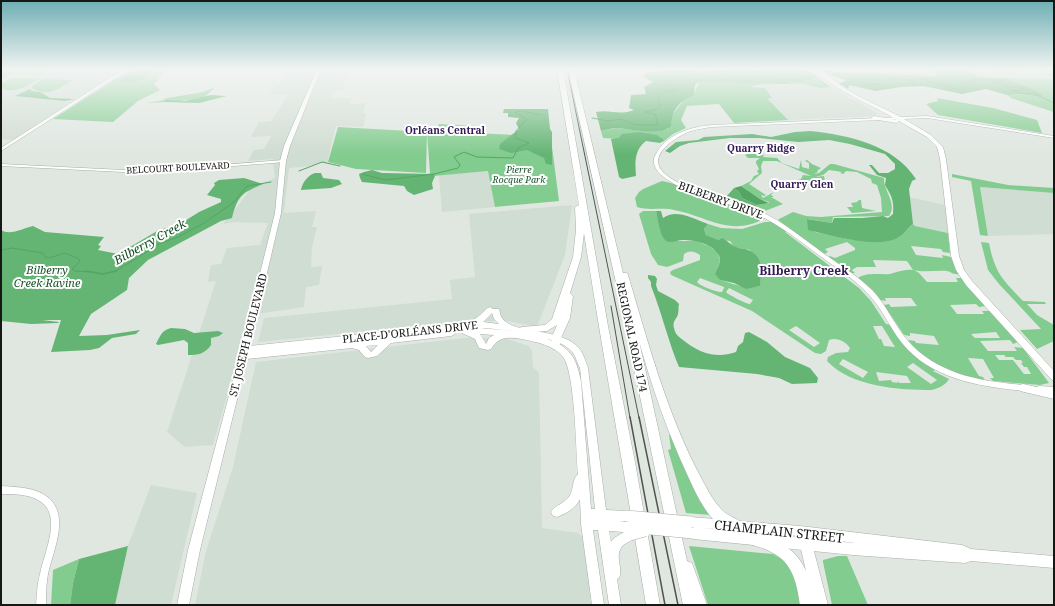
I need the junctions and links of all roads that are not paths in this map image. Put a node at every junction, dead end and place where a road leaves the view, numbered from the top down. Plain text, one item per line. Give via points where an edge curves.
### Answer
1 (83, 97) edge
2 (307, 97) edge
3 (565, 97) edge
4 (578, 97) edge
5 (858, 97) edge
6 (866, 102) junction
7 (886, 112) junction
8 (909, 117) junction
9 (874, 118) junction
10 (897, 119) junction
11 (1054, 137) edge
12 (573, 145) junction
13 (1, 150) edge
14 (284, 161) junction
15 (1, 165) edge
16 (597, 182) junction
17 (573, 271) junction
18 (628, 314) junction
19 (462, 329) junction
20 (522, 330) junction
21 (508, 331) junction
22 (388, 340) junction
23 (556, 342) junction
24 (350, 345) junction
25 (244, 353) junction
26 (1054, 377) edge
27 (1023, 388) junction
28 (1054, 390) edge
29 (1054, 395) edge
30 (581, 451) junction
31 (1, 490) edge
32 (557, 512) dead end
33 (587, 519) junction
34 (601, 519) junction
35 (629, 526) junction
36 (737, 526) junction
37 (756, 540) junction
38 (806, 545) junction
39 (971, 555) junction
40 (1054, 562) edge
41 (41, 605) edge
42 (183, 605) edge
43 (598, 605) edge
44 (616, 605) edge
45 (653, 605) edge
46 (690, 605) edge
47 (700, 605) edge
48 (807, 605) edge
49 (820, 605) edge

1 - 13 street
2 - 14 main road, ST. JOSEPH BOULEVARD via 287,144
3 - 12 highway
4 - 16 highway, REGIONAL ROAD 174
5 - 6 main road
6 - 7 main road
6 - 10 main road
7 - 8 main road
7 - 10 main road
8 - 10 street, BILBERRY DRIVE
8 - 11 street, BILBERRY DRIVE via 940,118
9 - 10 street, BILBERRY DRIVE
9 - 10 main road
9 - 27 street, BILBERRY DRIVE via 700,128 686,131 676,137 657,154 655,164 660,172 675,183 762,214 777,222 868,290 908,346 933,365 968,381
10 - 26 main road via 929,136 940,147 955,256 960,270
12 - 17 highway via 578,181 580,230
12 - 45 highway
14 - 15 street, BELCOURT BOULEVARD via 144,172
14 - 25 main road, ST. JOSEPH BOULEVARD via 280,206
16 - 18 highway, REGIONAL ROAD 174
16 - 36 highway via 673,432 714,510 722,519
17 - 20 highway via 554,324 540,330
17 - 23 highway via 565,318
18 - 46 highway, REGIONAL ROAD 174
18 - 47 highway via 687,569
19 - 21 main road, PLACE-D'ORLÉANS DRIVE
19 - 21 main road via 477,335 485,346
19 - 21 main road via 479,322 493,311
19 - 22 main road, PLACE-D'ORLÉANS DRIVE
19 - 25 main road, PLACE-D'ORLÉANS DRIVE
20 - 21 main road, PLACE-D'ORLÉANS DRIVE
20 - 23 main road, PLACE-D'ORLÉANS DRIVE
21 - 23 main road, PLACE-D'ORLÉANS DRIVE via 545,342
22 - 24 main road, PLACE-D'ORLÉANS DRIVE
22 - 24 main road via 371,355 362,348
23 - 30 main road via 574,367
23 - 34 main road, PLACE-D'ORLÉANS DRIVE via 566,343 576,351 584,368
24 - 25 main road, PLACE-D'ORLÉANS DRIVE via 252,356
25 - 42 main road, ST. JOSEPH BOULEVARD via 194,546
27 - 28 street, BILBERRY DRIVE
27 - 29 main road
30 - 32 main road via 576,496 569,506
30 - 33 main road
31 - 41 street via 40,496 54,513 55,527 44,574
33 - 34 main road, CHAMPLAIN STREET
33 - 43 main road
34 - 35 main road, CHAMPLAIN STREET
34 - 44 main road, PLACE-D'ORLÉANS DRIVE
35 - 36 main road, CHAMPLAIN STREET, bridge via 690,522
35 - 37 main road, CHAMPLAIN STREET, bridge
35 - 44 main road via 614,546 613,552
36 - 39 main road, CHAMPLAIN STREET via 962,551
37 - 38 main road, CHAMPLAIN STREET
37 - 48 highway via 777,546 792,557 801,577
38 - 39 main road, CHAMPLAIN STREET via 965,557
38 - 49 highway
39 - 40 main road, CHAMPLAIN STREET

